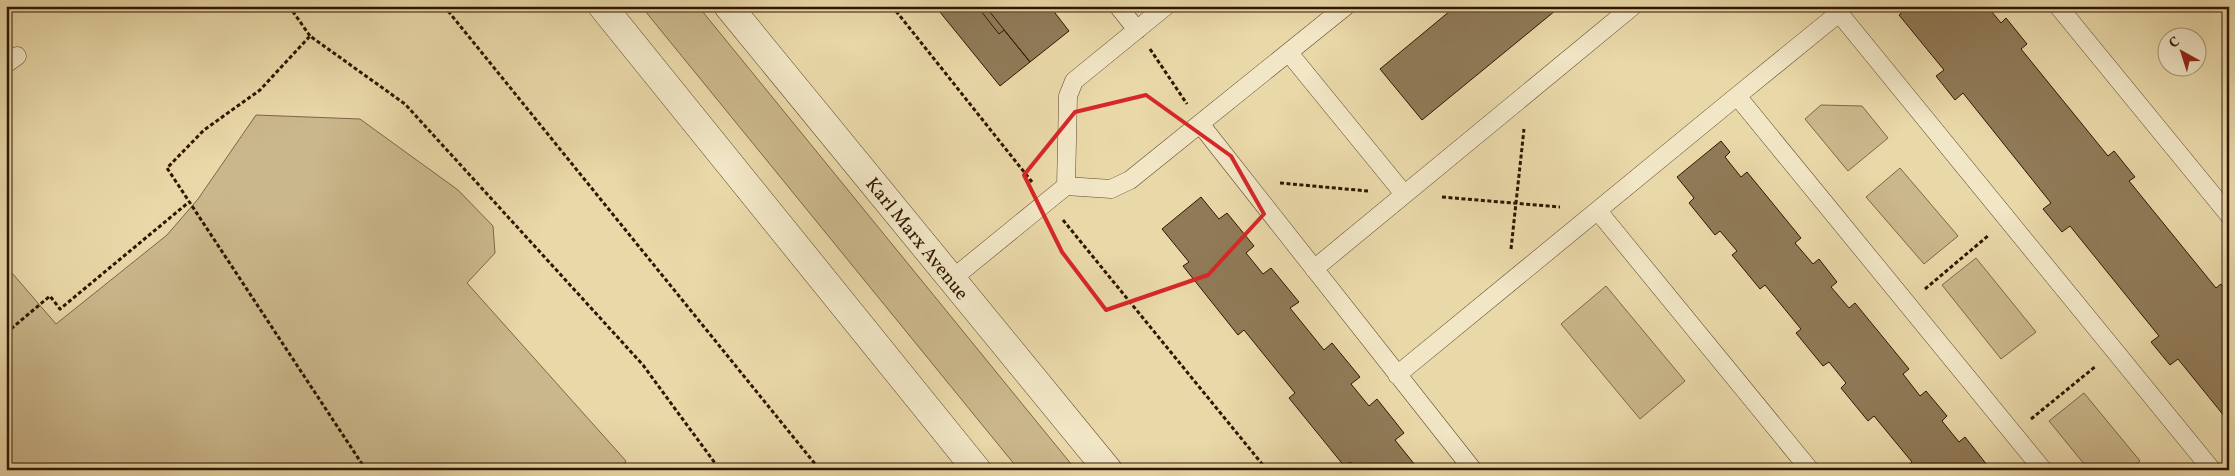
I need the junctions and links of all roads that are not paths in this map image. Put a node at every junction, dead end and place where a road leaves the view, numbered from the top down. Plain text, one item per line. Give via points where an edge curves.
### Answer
1 (602, 6) edge
2 (728, 6) edge
3 (1118, 6) edge
4 (1166, 6) edge
5 (1346, 6) edge
6 (1633, 6) edge
7 (2058, 6) edge
8 (1843, 10) edge
9 (1137, 30) junction
10 (1289, 53) junction
11 (1737, 96) junction
12 (1200, 125) junction
13 (1066, 186) junction
14 (1404, 194) junction
15 (1598, 211) junction
16 (2229, 215) edge
17 (1314, 269) junction
18 (952, 279) junction
19 (1397, 375) junction
20 (977, 470) edge
21 (1108, 470) edge
22 (1473, 470) edge
23 (1810, 470) edge
24 (2043, 470) edge
25 (2212, 470) edge

1 - 20 street
2 - 18 street, Karl Marx Avenue
3 - 9 lane
4 - 9 lane
5 - 10 lane
6 - 14 lane
7 - 16 lane
8 - 11 lane
8 - 25 lane via 2008,220
9 - 13 lane via 1074,81 1068,96
10 - 12 lane
10 - 14 lane
11 - 15 lane
11 - 24 lane
12 - 13 lane via 1130,180 1111,189
12 - 17 lane
13 - 18 lane
14 - 17 lane
15 - 19 lane
15 - 23 lane
17 - 19 lane
18 - 21 street, Karl Marx Avenue
19 - 22 lane

